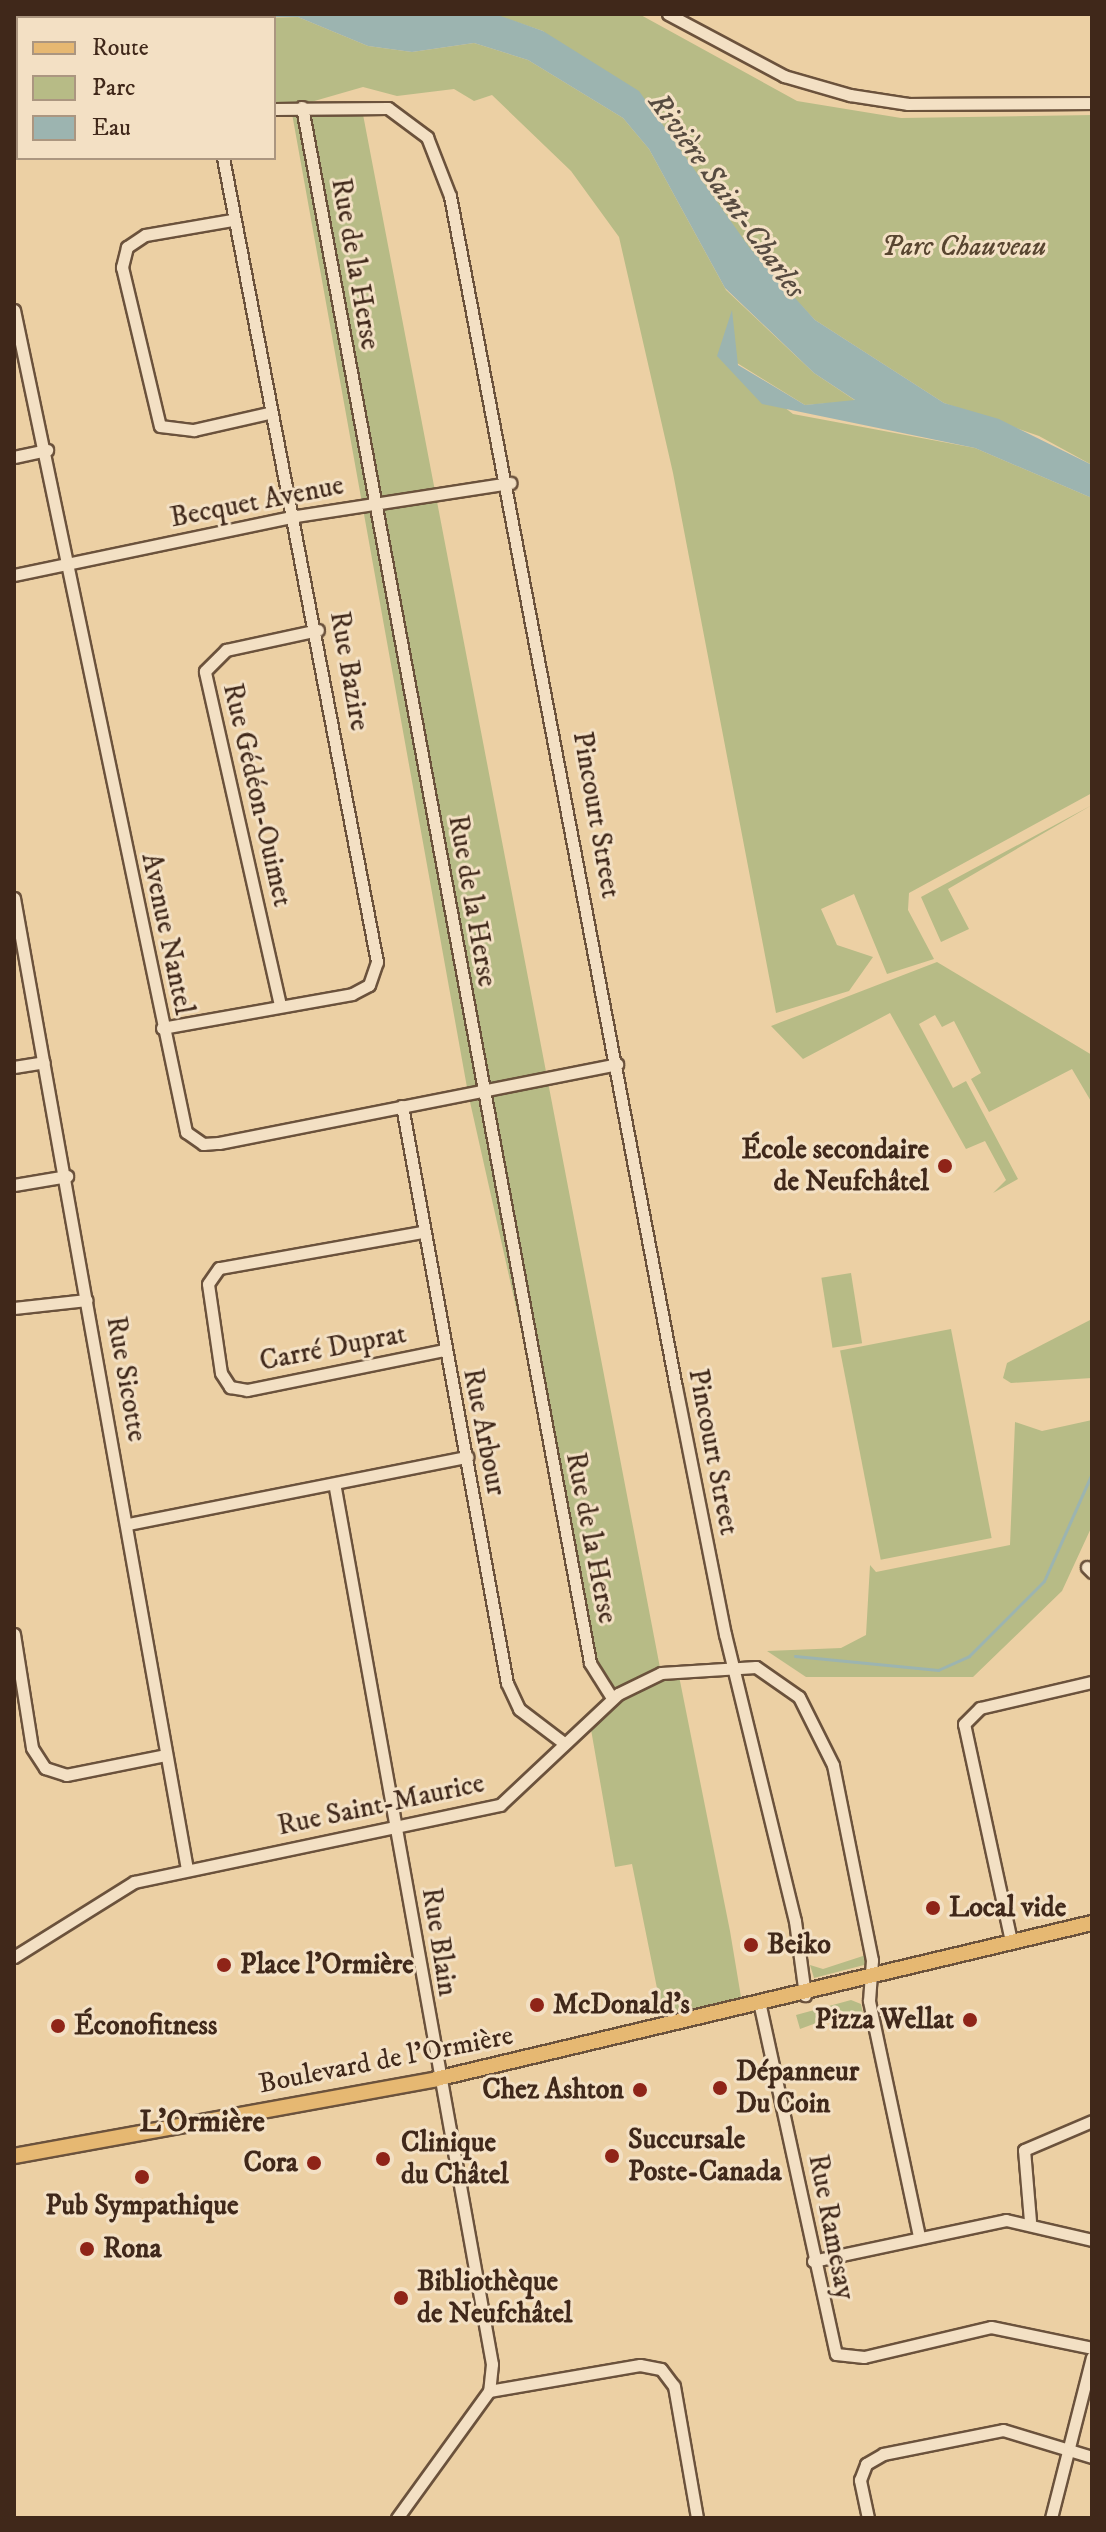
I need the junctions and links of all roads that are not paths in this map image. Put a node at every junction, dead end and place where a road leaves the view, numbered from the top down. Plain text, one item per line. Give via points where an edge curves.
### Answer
1 (668, 14) edge
2 (1092, 103) edge
3 (302, 107) junction
4 (276, 109) edge
5 (223, 160) edge
6 (232, 220) junction
7 (14, 310) edge
8 (268, 413) junction
9 (47, 450) junction
10 (14, 457) edge
11 (510, 483) junction
12 (375, 503) junction
13 (296, 516) junction
14 (66, 565) junction
15 (14, 575) edge
16 (318, 630) junction
17 (14, 898) edge
18 (280, 1005) junction
19 (162, 1028) junction
20 (44, 1062) junction
21 (617, 1064) junction
22 (14, 1067) edge
23 (482, 1090) junction
24 (402, 1106) junction
25 (67, 1176) junction
26 (14, 1185) edge
27 (422, 1232) junction
28 (87, 1300) junction
29 (14, 1308) edge
30 (443, 1350) junction
31 (467, 1457) junction
32 (335, 1488) junction
33 (128, 1524) junction
34 (14, 1634) edge
35 (734, 1666) junction
36 (1092, 1682) edge
37 (612, 1698) junction
38 (564, 1743) junction
39 (165, 1755) junction
40 (396, 1830) junction
41 (187, 1869) junction
42 (1092, 1923) edge
43 (1011, 1941) junction
44 (14, 1957) edge
45 (872, 1979) junction
46 (805, 1995) junction
47 (760, 2006) junction
48 (436, 2079) junction
49 (1092, 2121) edge
50 (14, 2156) edge
51 (1030, 2221) junction
52 (919, 2236) junction
53 (1092, 2240) edge
54 (813, 2261) junction
55 (1092, 2348) edge
56 (1092, 2357) edge
57 (489, 2391) junction
58 (1068, 2450) junction
59 (1092, 2457) edge
60 (397, 2518) edge
61 (697, 2518) edge
62 (868, 2518) edge
63 (1051, 2518) edge

1 - 2 street via 784,76 850,95 908,104
3 - 4 street, Pincourt Street
3 - 11 street, Pincourt Street via 388,108 427,137 450,196
3 - 12 street, Rue de la Herse
5 - 6 street, Rue Bazire
6 - 8 street, Rue Bazire
6 - 8 street via 145,235 127,247 122,267 160,426 194,430
7 - 9 street, Avenue Nantel
8 - 13 street, Rue Bazire
9 - 10 street
9 - 14 street, Avenue Nantel
11 - 12 street, Becquet Avenue
11 - 21 street, Pincourt Street
12 - 13 street, Becquet Avenue
12 - 23 street, Rue de la Herse
13 - 14 street, Becquet Avenue
13 - 16 street, Rue Bazire
14 - 15 street, Becquet Avenue
14 - 19 street, Avenue Nantel
16 - 18 street, Rue Bazire via 377,962 360,991
16 - 18 street, Rue Gédéon-Ouimet via 226,650 205,671
17 - 20 street, Rue Sicotte
18 - 19 street, Rue Bazire
19 - 24 street, Avenue Nantel via 186,1132 203,1144
20 - 22 street
20 - 25 street, Rue Sicotte
21 - 23 street, Avenue Nantel
21 - 35 street, Pincourt Street
23 - 24 street, Avenue Nantel
23 - 37 street, Rue de la Herse via 590,1663
24 - 27 street, Rue Arbour
25 - 26 street
25 - 28 street, Rue Sicotte
27 - 30 street, Rue Arbour
27 - 30 street, Carré Duprat via 219,1268 208,1284 221,1373 230,1387 247,1390
28 - 29 street
28 - 33 street, Rue Sicotte
30 - 31 street, Rue Arbour
31 - 32 street
31 - 38 street, Rue Arbour via 507,1683 519,1709
32 - 33 street
32 - 40 street, Rue Blain
33 - 39 street, Rue Sicotte
34 - 39 street via 32,1748 45,1768 66,1775
35 - 37 street, Rue Saint-Maurice via 661,1673
35 - 45 street, Rue Saint-Maurice via 776,1675 818,1729 833,1765
35 - 46 street, Pincourt Street via 793,1913
36 - 43 street via 980,1708 964,1724
37 - 38 street, Rue Saint-Maurice
38 - 40 street, Rue Saint-Maurice via 500,1805
39 - 41 street, Rue Sicotte
40 - 41 street, Rue Saint-Maurice
40 - 48 street, Rue Blain
41 - 44 street, Rue Saint-Maurice via 134,1882
42 - 43 main road, Boulevard de l'Ormière
43 - 45 main road, Boulevard de l'Ormière
45 - 46 main road, Boulevard de l'Ormière
45 - 52 street, Rue Saint-Maurice via 872,2013
46 - 47 main road, Boulevard de l'Ormière
47 - 48 main road, Boulevard de l'Ormière
47 - 54 street, Rue Ramesay
48 - 50 main road, Boulevard de l'Ormière
48 - 57 street, Rue Blain via 488,2324
49 - 51 street via 1030,2141 1024,2150
51 - 52 street via 983,2222
51 - 53 street
52 - 54 street
54 - 55 street, Rue Ramesay via 830,2346 844,2358 991,2327
56 - 58 street
57 - 60 street
57 - 61 street via 640,2365 661,2369 674,2386
58 - 59 street
58 - 62 street via 1003,2430 883,2454 866,2464 860,2480
58 - 63 street

